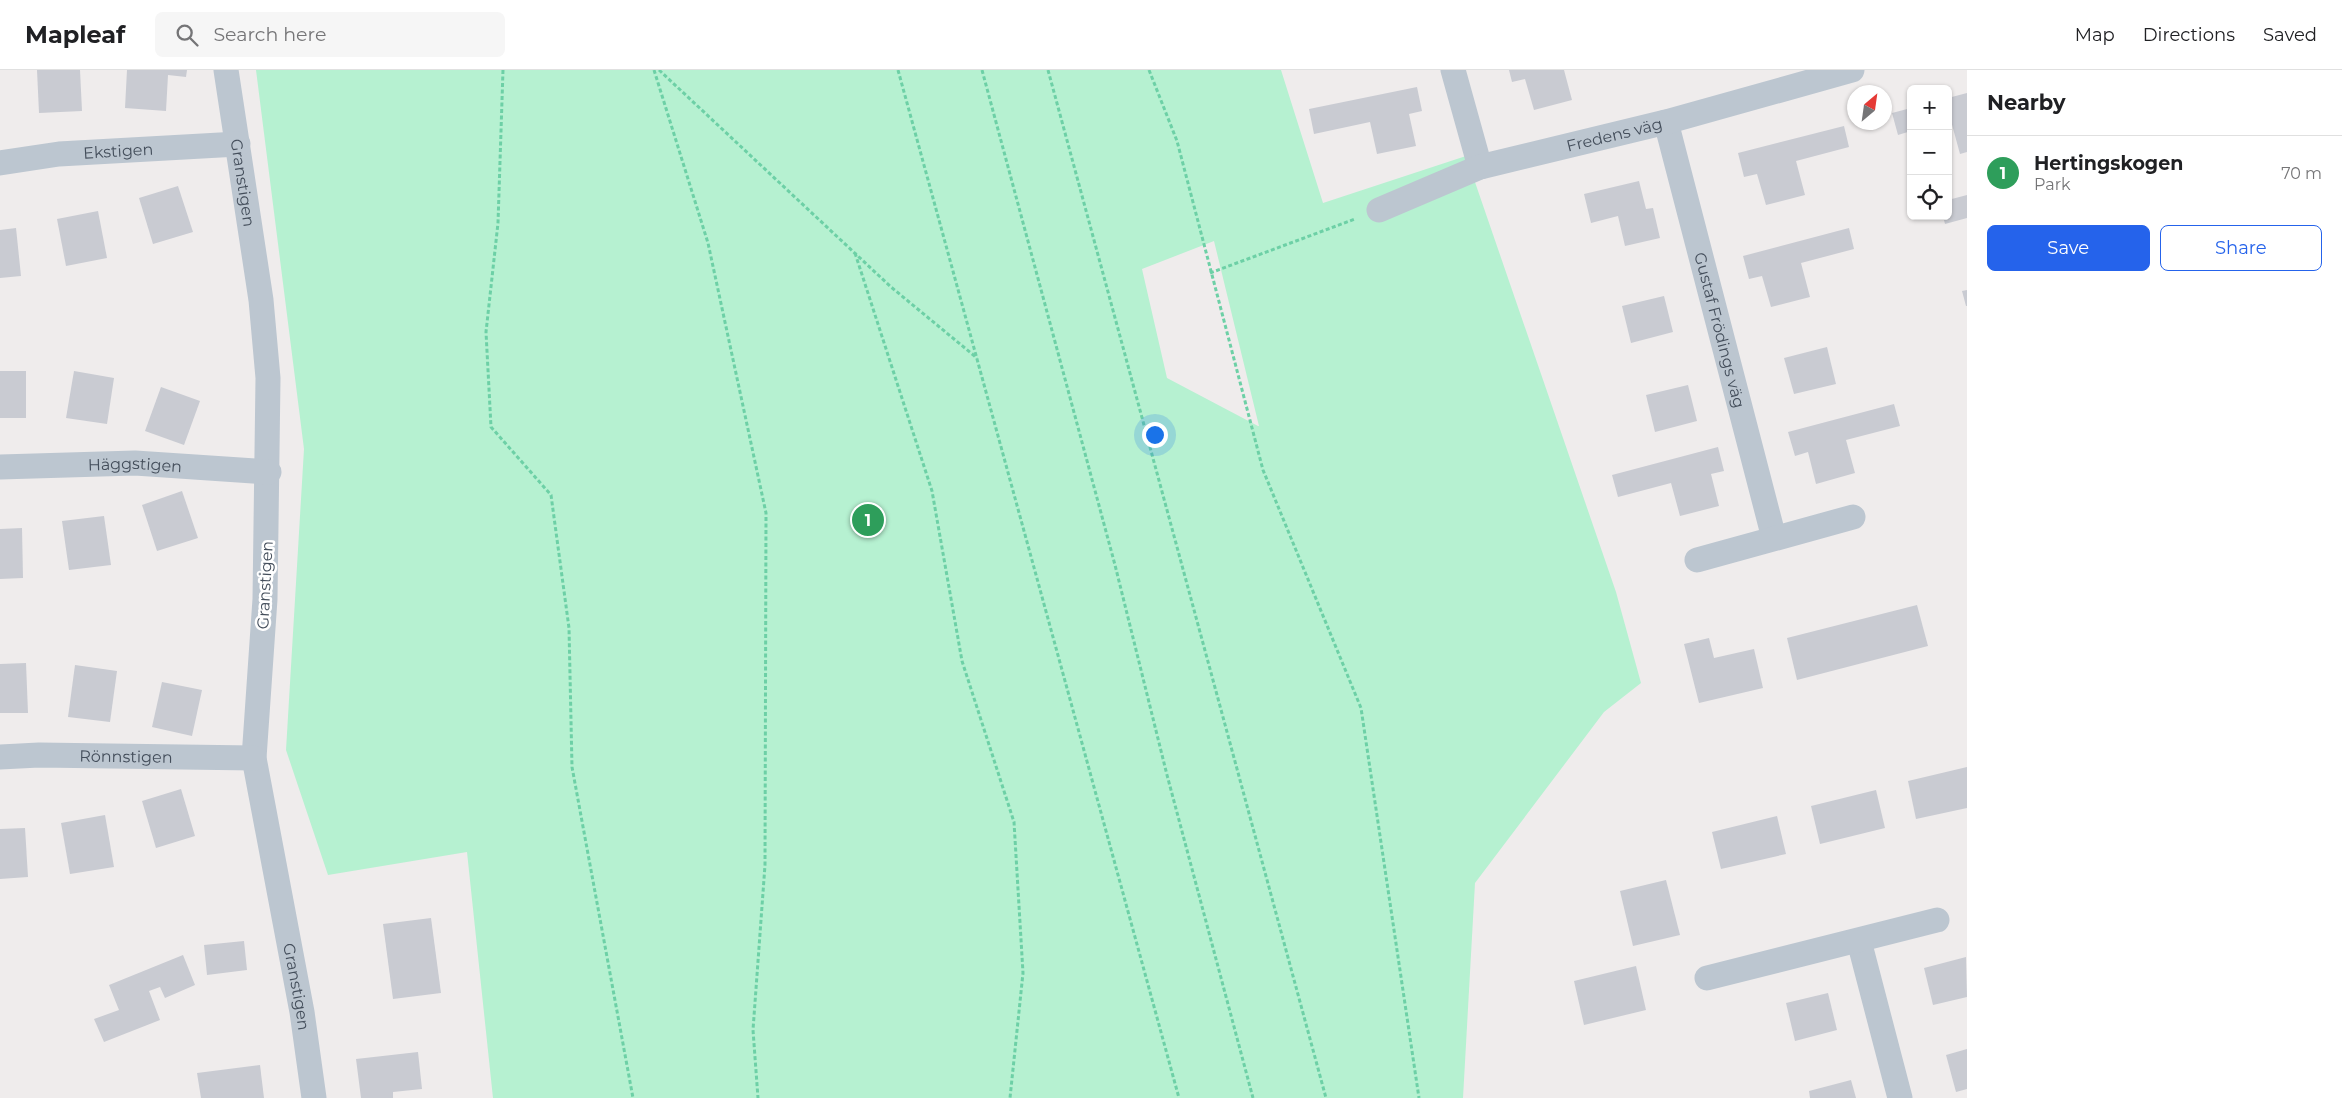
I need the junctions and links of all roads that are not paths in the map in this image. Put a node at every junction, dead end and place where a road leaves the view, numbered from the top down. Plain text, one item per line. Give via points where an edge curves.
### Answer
1 (226, 70) edge
2 (1453, 70) edge
3 (1852, 70) edge
4 (1666, 122) junction
5 (238, 144) junction
6 (0, 163) edge
7 (1480, 167) junction
8 (1379, 210) road end
9 (0, 467) edge
10 (269, 472) junction
11 (1853, 517) dead end
12 (1774, 538) junction
13 (1697, 560) dead end
14 (0, 757) edge
15 (254, 758) junction
16 (1937, 920) dead end
17 (1860, 941) junction
18 (1707, 978) dead end
19 (314, 1098) edge
20 (1900, 1098) edge

1 - 5 street, Granstigen
2 - 7 street
3 - 4 street, Fredens väg
4 - 7 street, Fredens väg
4 - 12 street, Gustaf Frödings väg
5 - 6 street, Ekstigen via 59,154
5 - 10 street, Granstigen via 261,300 268,378
7 - 8 street, Fredens väg
9 - 10 street, Häggstigen via 135,463
10 - 15 street, Granstigen via 265,599
11 - 12 street
12 - 13 street
14 - 15 street, Rönnstigen
15 - 19 street, Granstigen via 302,1012
16 - 17 street
17 - 18 street
17 - 20 street

